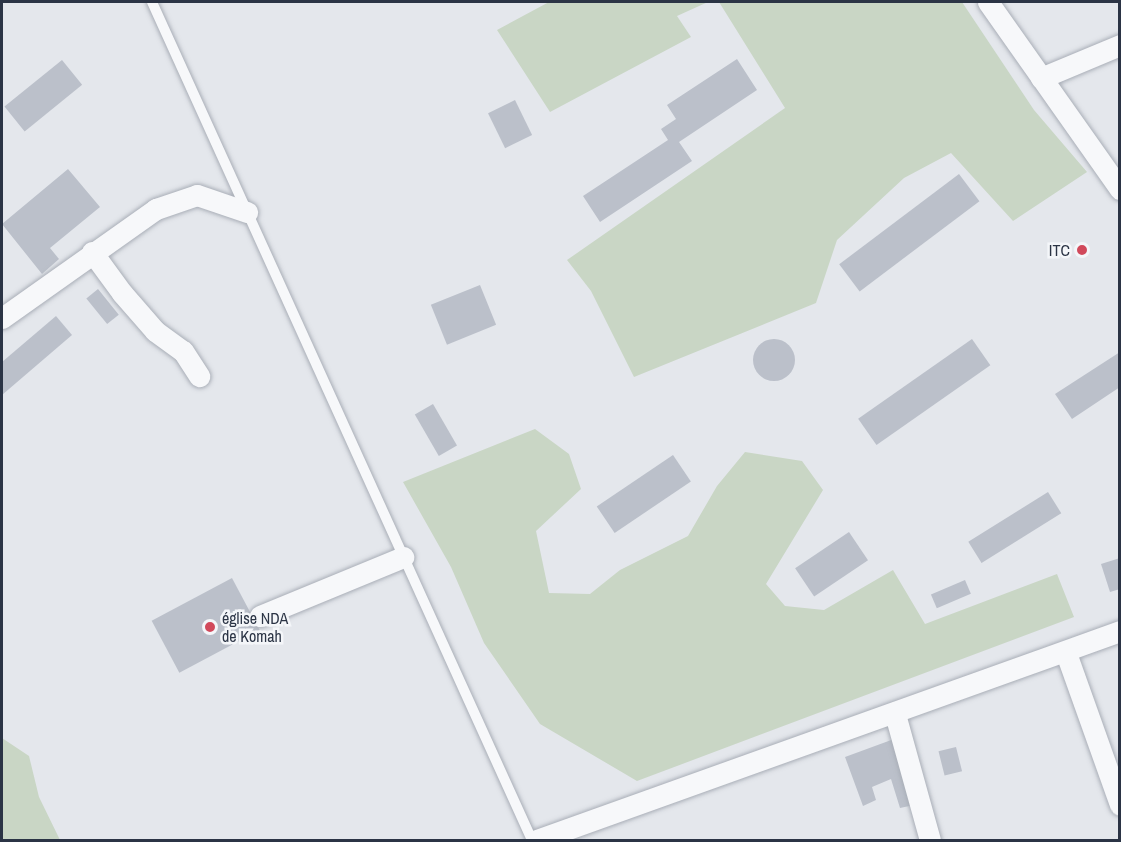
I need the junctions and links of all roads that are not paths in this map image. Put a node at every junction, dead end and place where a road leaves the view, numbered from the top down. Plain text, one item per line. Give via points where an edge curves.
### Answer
1 (152, 2) edge
2 (987, 2) edge
3 (1119, 45) edge
4 (1041, 78) junction
5 (1119, 189) edge
6 (247, 212) junction
7 (92, 252) junction
8 (2, 318) edge
9 (199, 376) dead end
10 (404, 557) junction
11 (260, 616) dead end
12 (1119, 631) edge
13 (1066, 653) junction
14 (896, 714) junction
15 (1119, 805) edge
16 (532, 840) edge
17 (537, 840) edge
18 (930, 840) edge

1 - 6 lane
2 - 4 street
3 - 4 street
4 - 5 street
6 - 7 street via 197,195 156,209
6 - 10 lane
7 - 8 street
7 - 9 street via 155,331 183,351
10 - 11 street
10 - 16 lane
12 - 13 street
13 - 14 street
13 - 15 street
14 - 17 street
14 - 18 street

